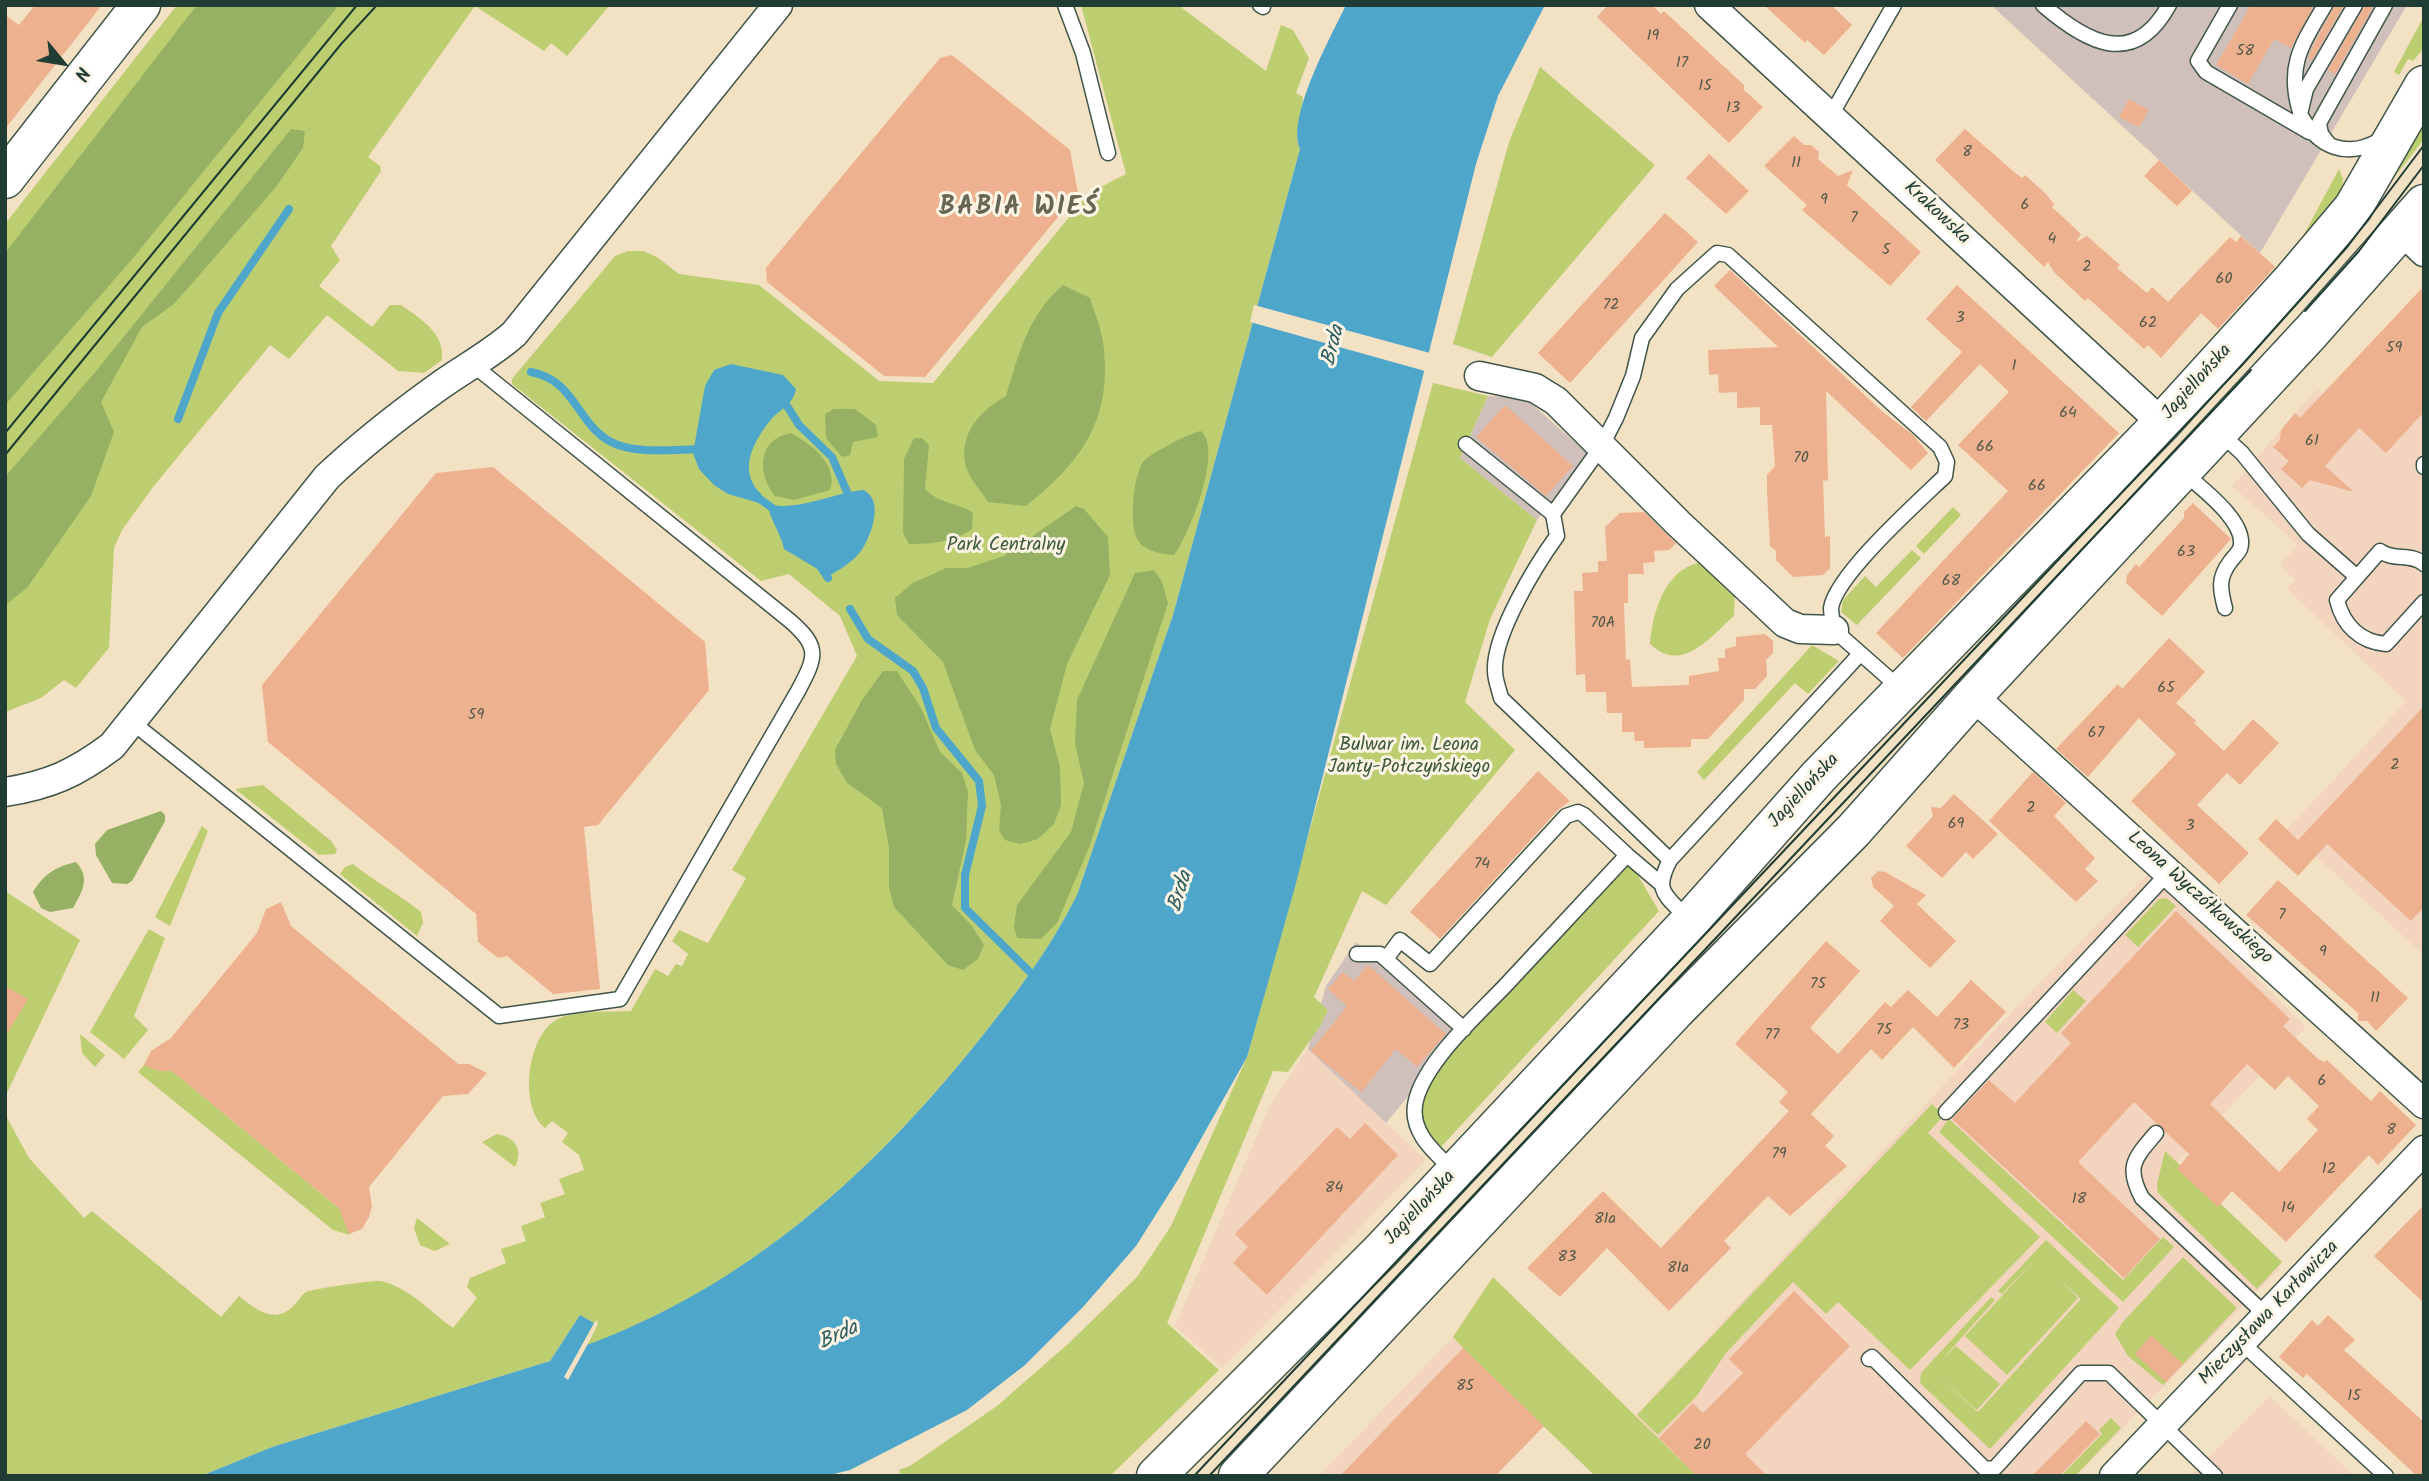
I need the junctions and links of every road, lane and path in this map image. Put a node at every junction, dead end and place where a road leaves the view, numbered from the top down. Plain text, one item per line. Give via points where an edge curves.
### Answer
1 (141, 5) edge
2 (778, 5) edge
3 (1065, 5) edge
4 (1709, 5) edge
5 (1894, 5) edge
6 (2043, 5) edge
7 (2169, 5) edge
8 (2230, 5) edge
9 (2325, 5) edge
10 (2355, 5) edge
11 (2385, 5) edge
12 (2415, 100) edge
13 (2300, 114) junction
14 (1830, 117) junction
15 (2322, 140) junction
16 (1108, 153) dead end
17 (5, 179) edge
18 (2416, 229) edge
19 (472, 364) junction
20 (1479, 376) dead end
21 (2162, 423) junction
22 (2219, 432) junction
23 (1466, 444) dead end
24 (1601, 447) junction
25 (2183, 472) junction
26 (1553, 514) junction
27 (2424, 564) edge
28 (2357, 577) junction
29 (2424, 602) edge
30 (2225, 608) dead end
31 (1834, 630) junction
32 (1860, 654) junction
33 (1903, 691) junction
34 (1973, 696) junction
35 (132, 722) junction
36 (5, 792) edge
37 (1628, 855) junction
38 (1670, 860) junction
39 (2169, 872) junction
40 (1660, 883) junction
41 (1690, 921) junction
42 (1357, 954) dead end
43 (1386, 960) junction
44 (1464, 1029) junction
45 (2424, 1104) edge
46 (1946, 1112) dead end
47 (2156, 1133) dead end
48 (2424, 1150) edge
49 (1455, 1172) junction
50 (2268, 1317) junction
51 (2242, 1343) junction
52 (1869, 1359) dead end
53 (2164, 1424) junction
54 (1156, 1476) edge
55 (1238, 1476) edge
56 (2114, 1476) edge
57 (2215, 1476) edge
58 (2386, 1476) edge

1 - 17 main road
2 - 19 street via 514,334
3 - 16 lane via 1083,53
4 - 14 street, Krakowska
5 - 14 lane
6 - 7 lane via 2086,37 2124,44 2151,32
8 - 15 lane via 2198,61 2206,72
9 - 13 lane via 2300,48 2293,72
10 - 13 lane via 2306,89
11 - 15 lane via 2319,123
12 - 15 lane via 2385,136 2364,149 2345,151
12 - 21 main road, Jagiellońska via 2353,208
13 - 15 lane
14 - 21 street, Krakowska
18 - 22 main road
19 - 35 street via 369,439 327,477
19 - 35 lane via 789,620 809,637 814,652 798,691 620,999 499,1016
20 - 24 street via 1535,388 1556,401
21 - 33 main road, Jagiellońska
22 - 25 main road
22 - 28 lane via 2242,453 2308,534
23 - 26 lane
24 - 26 lane
24 - 31 street via 1785,623 1800,629
24 - 31 lane via 1633,376 1642,338 1677,289 1717,253 1728,255 1940,447 1947,462 1945,476 1839,589 1831,608
25 - 30 lane via 2237,524 2240,549 2223,572 2220,586
25 - 34 main road
26 - 38 lane via 1557,536 1532,570 1498,654 1495,670 1501,698
27 - 28 lane via 2380,551
28 - 29 lane via 2337,600 2341,618 2369,643 2386,644
31 - 32 lane
32 - 33 lane
32 - 38 lane
33 - 41 main road, Jagiellońska via 1789,808
34 - 39 street, Leona Wyczółkowskiego
34 - 55 main road via 1853,831 1667,1020
35 - 36 street via 112,746 78,771
37 - 40 lane
37 - 43 lane via 1578,811 1566,816 1430,964 1400,940
37 - 44 lane
38 - 40 lane
39 - 45 street, Leona Wyczółkowskiego
39 - 46 lane
40 - 41 lane
41 - 49 main road, Jagiellońska
42 - 43 lane via 1380,954
43 - 44 lane
44 - 49 lane via 1431,1069 1415,1100 1416,1124 1424,1143
47 - 50 lane via 2134,1162 2134,1184 2142,1198
48 - 50 street, Mieczysława Karłowicza
49 - 54 main road, Jagiellońska
50 - 51 street, Mieczysława Karłowicza
51 - 53 street, Mieczysława Karłowicza
51 - 58 lane
52 - 53 lane via 1872,1357 1958,1449 1985,1469 1995,1468 2081,1373 2109,1373
53 - 56 street, Mieczysława Karłowicza
53 - 57 lane

